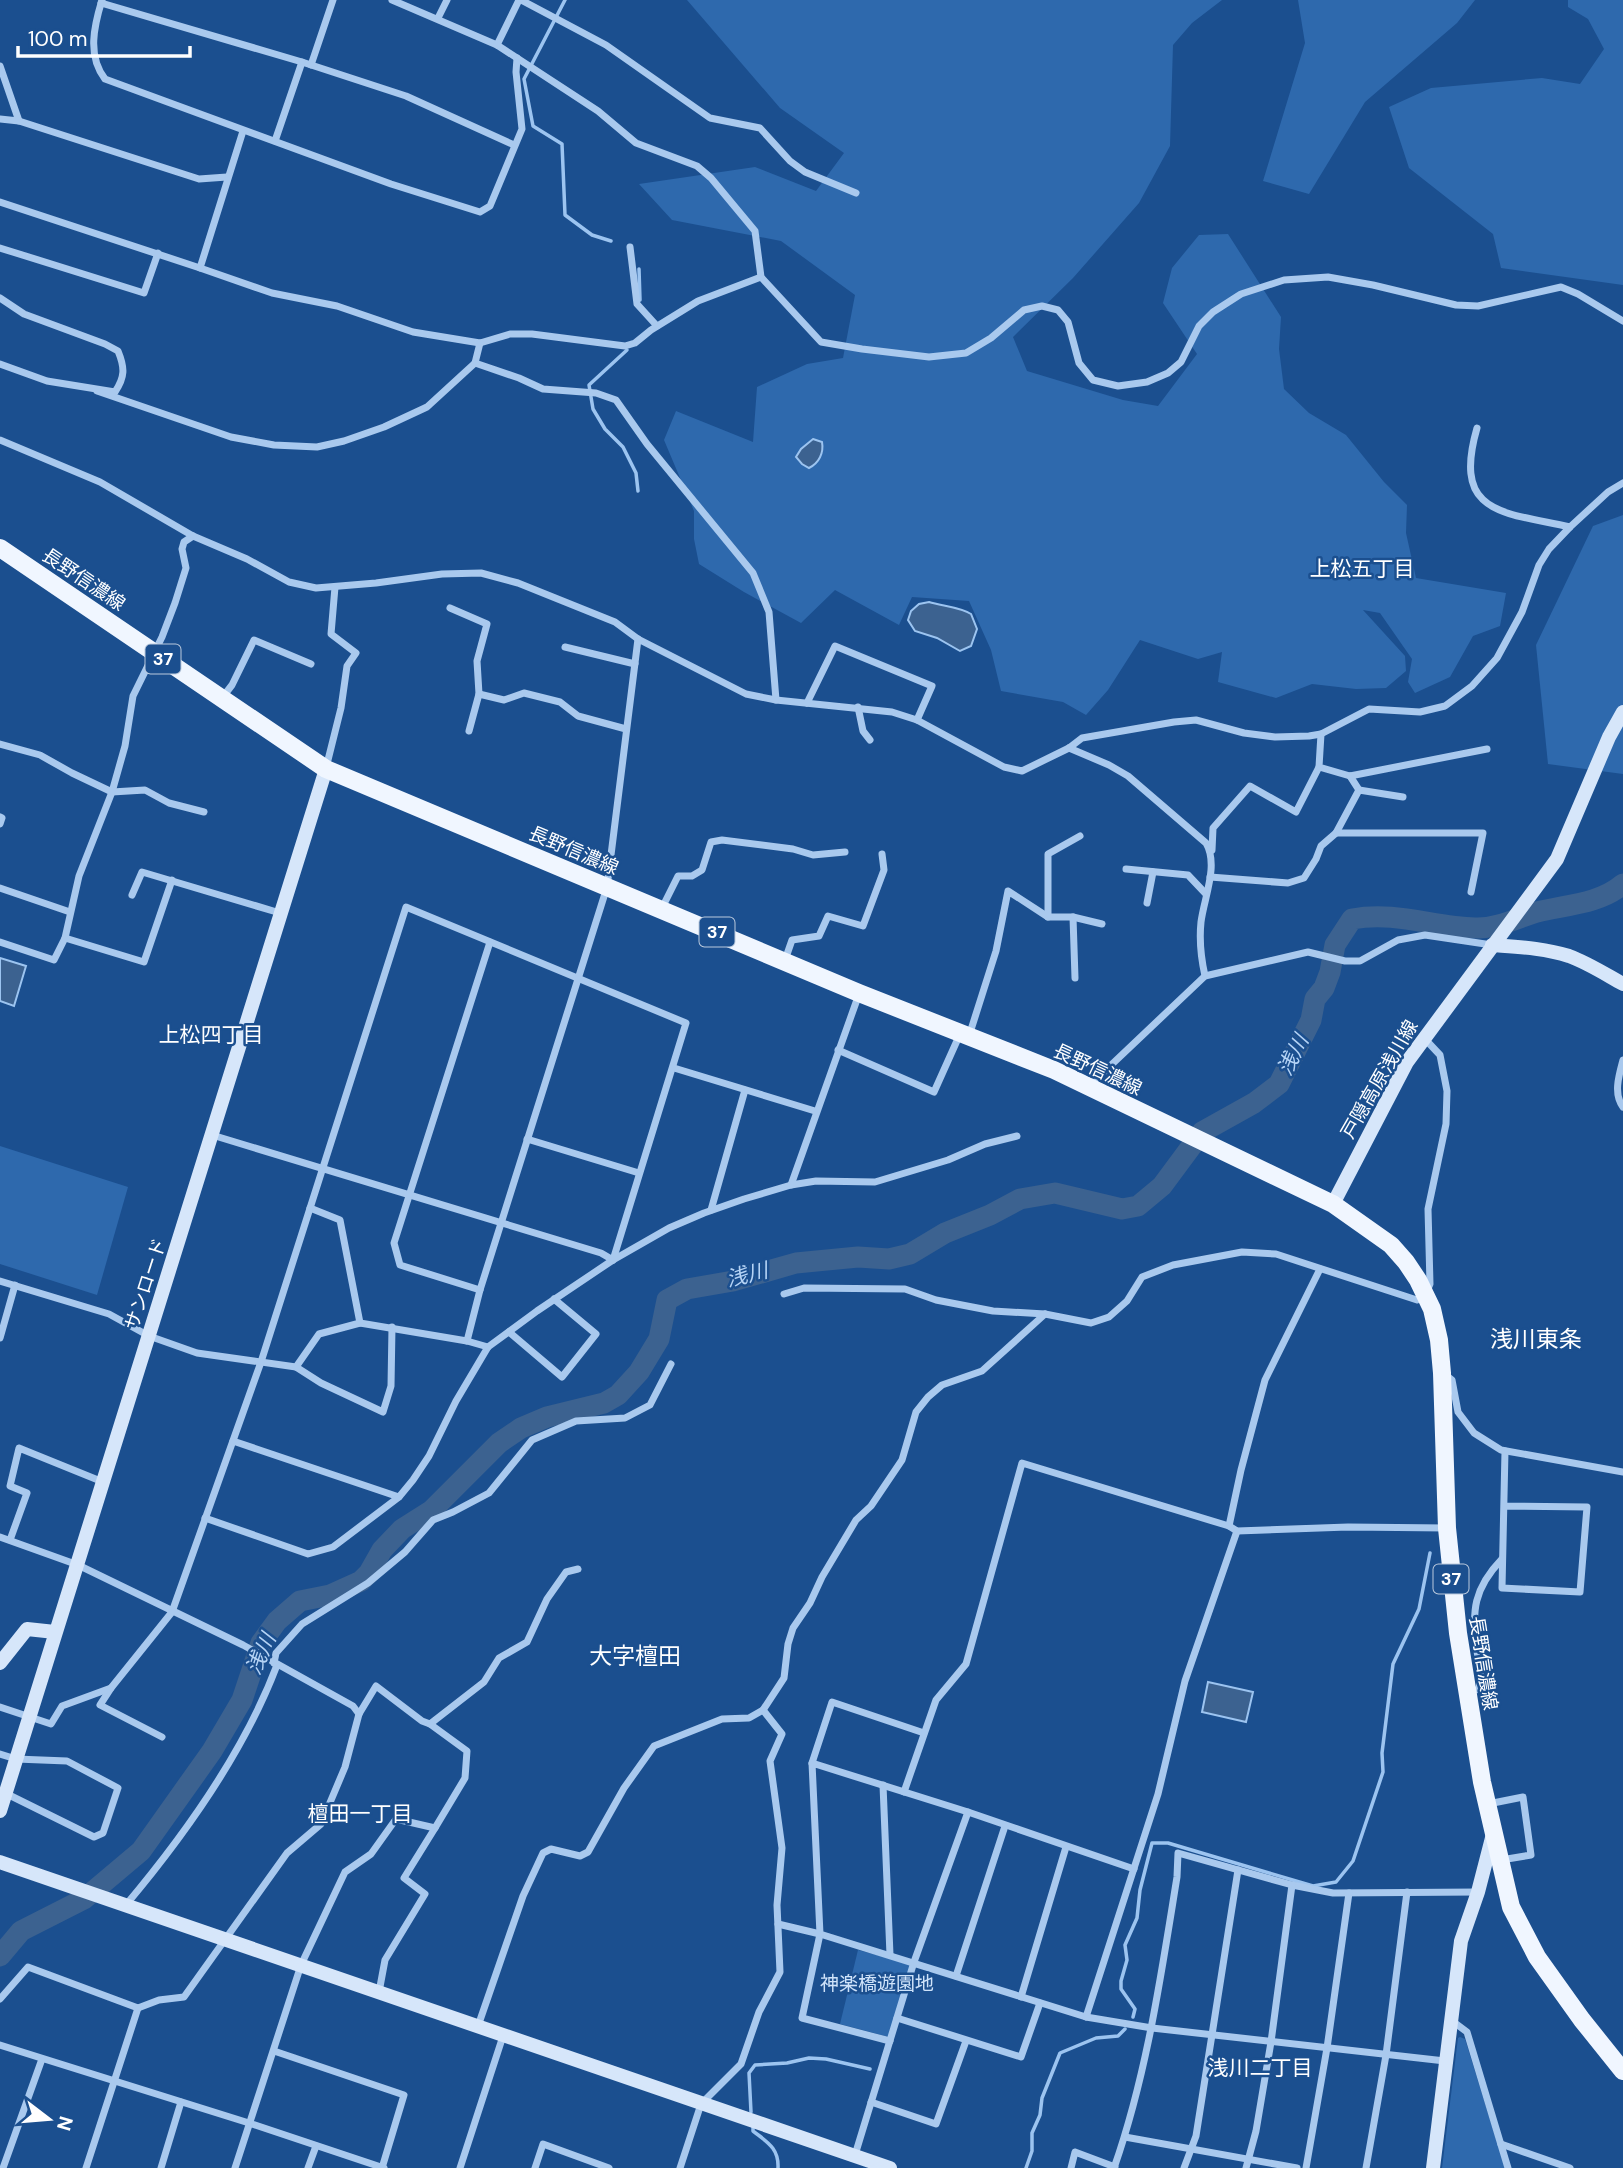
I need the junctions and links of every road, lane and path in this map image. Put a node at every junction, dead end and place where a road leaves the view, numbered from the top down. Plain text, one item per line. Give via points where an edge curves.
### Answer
1 (333, 0) edge
2 (392, 0) edge
3 (447, 0) edge
4 (520, 0) edge
5 (102, 2) edge
6 (438, 18) junction
7 (497, 46) junction
8 (517, 58) junction
9 (302, 61) junction
10 (312, 65) junction
11 (0, 66) edge
12 (0, 119) edge
13 (19, 121) junction
14 (243, 131) junction
15 (275, 141) junction
16 (514, 145) junction
17 (227, 177) junction
18 (856, 193) dead end
19 (0, 202) edge
20 (630, 247) dead end
21 (0, 248) edge
22 (158, 253) junction
23 (200, 268) junction
24 (761, 276) junction
25 (0, 298) edge
26 (1623, 321) edge
27 (657, 326) junction
28 (480, 343) junction
29 (475, 363) junction
30 (0, 364) edge
31 (97, 391) junction
32 (1477, 428) dead end
33 (0, 440) edge
34 (1623, 483) edge
35 (1570, 527) junction
36 (193, 536) junction
37 (0, 548) edge
38 (335, 587) junction
39 (450, 608) dead end
40 (638, 639) junction
41 (565, 647) dead end
42 (155, 653) junction
43 (311, 664) dead end
44 (635, 664) junction
45 (479, 694) junction
46 (221, 699) junction
47 (776, 700) junction
48 (807, 703) junction
49 (858, 707) junction
50 (1623, 712) edge
51 (918, 720) junction
52 (626, 729) junction
53 (469, 731) dead end
54 (1321, 734) junction
55 (870, 740) dead end
56 (0, 744) edge
57 (1069, 748) junction
58 (1487, 749) dead end
59 (1319, 767) junction
60 (326, 769) junction
61 (1350, 776) junction
62 (1359, 790) junction
63 (112, 792) junction
64 (1403, 797) dead end
65 (204, 812) dead end
66 (0, 817) edge
67 (0, 824) edge
68 (1336, 834) junction
69 (1080, 836) dead end
70 (845, 852) dead end
71 (1212, 852) junction
72 (882, 854) dead end
73 (1126, 869) dead end
74 (1153, 872) junction
75 (1210, 877) junction
76 (172, 880) junction
77 (607, 887) junction
78 (0, 888) edge
79 (1471, 892) dead end
80 (1206, 894) junction
81 (132, 895) dead end
82 (1147, 903) dead end
83 (662, 908) junction
84 (70, 912) junction
85 (281, 913) junction
86 (1073, 916) junction
87 (1048, 917) junction
88 (1102, 925) dead end
89 (65, 938) junction
90 (1496, 941) junction
91 (0, 942) edge
92 (490, 942) junction
93 (785, 961) junction
94 (1205, 976) junction
95 (1075, 978) dead end
96 (576, 979) junction
97 (1623, 984) edge
98 (859, 993) junction
99 (965, 1035) junction
100 (1423, 1038) junction
101 (838, 1050) junction
102 (1623, 1060) edge
103 (674, 1068) junction
104 (1088, 1086) junction
105 (745, 1090) junction
106 (1623, 1107) edge
107 (815, 1111) junction
108 (212, 1135) junction
109 (1017, 1136) dead end
110 (527, 1139) junction
111 (322, 1170) junction
112 (639, 1173) junction
113 (791, 1185) junction
114 (408, 1195) junction
115 (1332, 1204) junction
116 (310, 1208) junction
117 (711, 1210) junction
118 (501, 1223) junction
119 (613, 1260) junction
120 (1320, 1269) junction
121 (0, 1281) edge
122 (15, 1285) junction
123 (480, 1290) junction
124 (784, 1294) dead end
125 (1425, 1295) junction
126 (554, 1299) junction
127 (1045, 1314) junction
128 (360, 1323) junction
129 (392, 1327) junction
130 (509, 1332) junction
131 (149, 1336) junction
132 (0, 1338) edge
133 (467, 1340) junction
134 (488, 1347) junction
135 (261, 1362) junction
136 (671, 1364) dead end
137 (296, 1367) junction
138 (1443, 1373) junction
139 (233, 1441) junction
140 (1505, 1451) junction
141 (1623, 1472) edge
142 (103, 1482) junction
143 (399, 1497) junction
144 (1504, 1506) junction
145 (205, 1518) junction
146 (1229, 1526) junction
147 (1447, 1528) junction
148 (1237, 1531) junction
149 (0, 1537) edge
150 (10, 1541) junction
151 (1503, 1559) junction
152 (78, 1565) junction
153 (578, 1569) dead end
154 (172, 1612) junction
155 (55, 1632) junction
156 (0, 1662) edge
157 (274, 1663) junction
158 (111, 1688) junction
159 (1467, 1693) junction
160 (0, 1707) edge
161 (763, 1710) junction
162 (359, 1714) junction
163 (29, 1717) junction
164 (430, 1724) junction
165 (925, 1733) junction
166 (162, 1737) dead end
167 (0, 1754) edge
168 (16, 1759) junction
169 (812, 1763) junction
170 (883, 1786) junction
171 (904, 1792) junction
172 (5, 1793) junction
173 (1487, 1804) junction
174 (0, 1811) edge
175 (968, 1812) junction
176 (1005, 1826) junction
177 (435, 1828) junction
178 (1493, 1834) junction
179 (1066, 1847) junction
180 (1500, 1861) junction
181 (0, 1862) edge
182 (1134, 1869) junction
183 (1238, 1870) junction
184 (1292, 1885) junction
185 (1407, 1892) junction
186 (1478, 1892) junction
187 (1349, 1894) junction
188 (121, 1904) junction
189 (778, 1924) junction
190 (820, 1934) junction
191 (226, 1941) junction
192 (890, 1955) junction
193 (914, 1962) junction
194 (301, 1965) junction
195 (956, 1976) junction
196 (379, 1992) junction
197 (1021, 1997) junction
198 (0, 1999) edge
199 (1040, 2003) junction
200 (138, 2008) junction
201 (1086, 2017) junction
202 (897, 2018) junction
203 (1450, 2020) junction
204 (478, 2026) junction
205 (1152, 2028) junction
206 (503, 2035) junction
207 (1213, 2035) junction
208 (890, 2041) junction
209 (966, 2041) junction
210 (1271, 2042) junction
211 (0, 2045) edge
212 (1327, 2048) junction
213 (274, 2051) junction
214 (1385, 2055) junction
215 (42, 2059) junction
216 (1445, 2061) junction
217 (1623, 2071) edge
218 (113, 2080) junction
219 (181, 2102) junction
220 (871, 2102) junction
221 (701, 2104) junction
222 (249, 2123) junction
223 (1125, 2137) junction
224 (1501, 2144) junction
225 (316, 2146) junction
226 (1191, 2149) junction
227 (855, 2155) junction
228 (1249, 2159) junction
229 (1114, 2167) edge
230 (3, 2168) edge
231 (86, 2168) edge
232 (161, 2168) edge
233 (235, 2168) edge
234 (308, 2168) edge
235 (383, 2168) edge
236 (460, 2168) edge
237 (535, 2168) edge
238 (607, 2168) edge
239 (680, 2168) edge
240 (890, 2168) edge
241 (1071, 2168) edge
242 (1184, 2168) edge
243 (1247, 2168) edge
244 (1297, 2168) edge
245 (1306, 2168) edge
246 (1366, 2168) edge
247 (1433, 2168) edge
248 (1508, 2168) edge
249 (1570, 2168) edge

1 - 10 street
2 - 6 street
3 - 6 street
4 - 7 street
4 - 18 street via 606,45 710,118 760,128 805,172
5 - 9 street
5 - 14 street via 93,35 97,69 105,79
6 - 7 street
7 - 8 street
8 - 16 street via 522,128
8 - 24 street via 598,111 636,143 696,166 711,178 755,232
9 - 10 street
9 - 15 street
10 - 16 street via 406,96
11 - 13 street
12 - 13 street
13 - 17 street via 199,179
14 - 15 street
14 - 17 street
15 - 16 street via 480,212 489,206
17 - 23 street
19 - 22 street
20 - 27 street via 637,304
21 - 22 street via 144,293
22 - 23 street
23 - 28 street via 413,332
24 - 26 street via 821,342 929,357 966,354 1024,310 1042,306 1058,310 1068,322 1079,363 1093,380 1118,386 1168,373 1181,362 1199,326 1213,312 1241,294 1284,280 1328,277 1478,306 1561,287
24 - 27 street via 698,301
25 - 31 street via 24,314 118,351 125,368 122,382 115,393
27 - 28 street via 625,346 532,334 510,334
28 - 29 street
29 - 31 street via 427,407 384,427 317,447 231,437
29 - 47 street via 542,389 596,393 616,400 753,573 769,612
30 - 31 street via 47,382
32 - 35 street via 1469,454 1470,471 1483,500 1496,510
33 - 36 street via 100,482
34 - 35 street
35 - 54 street via 1539,565 1522,612 1497,658 1472,686 1445,706 1429,711 1369,709
36 - 38 street via 289,582
36 - 42 street via 184,542 186,568
37 - 42 main road, 長野信濃線 / 37
38 - 40 street via 481,573 615,622
38 - 60 street via 331,634 356,653 347,666
39 - 45 street via 486,624 477,661
40 - 44 street
40 - 47 street via 746,694
41 - 44 street
42 - 46 main road, 長野信濃線 / 37
42 - 63 street via 133,696
43 - 46 street via 254,639
44 - 52 street
45 - 52 street via 504,700 524,693 560,702 578,716
45 - 53 street
46 - 60 main road, 長野信濃線 / 37
47 - 48 street
48 - 49 street
48 - 51 street via 835,646 932,686
49 - 51 street
49 - 55 street via 863,731
50 - 90 street, 戸隠高原浅川線 via 1557,859
51 - 57 street via 1012,770 1022,771
52 - 77 street
54 - 57 street via 1275,737 1196,720 1099,734 1082,738
54 - 59 street
56 - 63 street via 40,755
57 - 71 street via 1128,776
58 - 61 street
59 - 61 street
59 - 71 street via 1296,812 1251,786 1213,828
60 - 77 main road, 長野信濃線 / 37
60 - 85 street, サンロード
61 - 62 street
62 - 64 street
62 - 68 street
63 - 65 street via 145,790 169,803
63 - 84 street
66 - 67 street
68 - 75 street via 1321,846 1304,878 1276,883
68 - 79 street via 1483,833
69 - 87 street via 1048,854
70 - 83 street via 813,856 793,849 711,842 702,870 678,876
71 - 75 street
72 - 93 street via 884,870 863,926 828,916 819,936 792,940
73 - 74 street
74 - 80 street via 1188,875
74 - 82 street
75 - 80 street
76 - 81 street via 142,872
76 - 85 street
76 - 89 street via 144,962
77 - 83 main road, 長野信濃線 / 37
77 - 96 street
78 - 84 street
80 - 94 street via 1200,930
83 - 93 main road, 長野信濃線 / 37
84 - 89 street
85 - 108 street, サンロード
86 - 87 street
86 - 88 street
86 - 95 street
87 - 99 street via 1008,891 996,951
89 - 91 street via 54,960
90 - 94 street via 1425,934 1398,940 1360,961 1308,952
90 - 97 street via 1569,956
90 - 100 street, 戸隠高原浅川線
92 - 96 street
92 - 111 street via 406,907
92 - 114 street
93 - 98 main road, 長野信濃線 / 37
94 - 104 street
96 - 103 street via 686,1023
96 - 110 street
98 - 99 main road, 長野信濃線 / 37
98 - 101 street
99 - 101 street via 934,1092
99 - 104 main road, 長野信濃線 / 37
100 - 115 street, 戸隠高原浅川線
100 - 125 street via 1440,1055 1447,1091 1446,1124 1428,1209 1430,1284
101 - 107 street
102 - 106 street via 1618,1100
103 - 105 street
103 - 112 street
104 - 115 main road, 長野信濃線 / 37
105 - 107 street
105 - 117 street
107 - 113 street
108 - 111 street
108 - 131 street, サンロード
109 - 113 street via 875,1182
110 - 112 street
110 - 118 street
111 - 114 street
111 - 116 street
112 - 119 street
113 - 117 street
114 - 118 street
114 - 123 street via 394,1243 400,1265
115 - 125 main road, 長野信濃線 / 37 via 1391,1245
116 - 128 street via 340,1220
116 - 135 street
117 - 119 street
118 - 119 street
118 - 123 street
119 - 126 street
120 - 125 street via 1417,1300
120 - 127 street via 1276,1254 1242,1252 1172,1265 1142,1277 1127,1301 1109,1317 1091,1323
120 - 146 street via 1265,1380
121 - 122 street
122 - 131 street via 109,1314
122 - 132 street
123 - 133 street
124 - 127 street via 804,1288 905,1289 993,1311
125 - 138 main road, 長野信濃線 / 37 via 1432,1309
126 - 130 street
126 - 130 street via 596,1334 562,1377
127 - 161 street via 982,1371 942,1385 916,1412 902,1460 856,1520 793,1628 784,1678
128 - 129 street
128 - 137 street via 319,1334
129 - 133 street
129 - 137 street via 391,1386 383,1412
130 - 134 street
131 - 135 street via 197,1353
131 - 142 street, サンロード
133 - 134 street
134 - 143 street via 429,1456
135 - 137 street
135 - 139 street
136 - 157 street via 650,1405 625,1418 576,1421 532,1440 489,1493 433,1520 369,1583 302,1624 276,1653
138 - 140 street via 1452,1380 1458,1412 1474,1433
138 - 147 main road, 長野信濃線 / 37
139 - 143 street
139 - 145 street
140 - 141 street
140 - 144 street
142 - 150 street via 19,1448 10,1486 27,1493
142 - 152 street, サンロード
143 - 145 street via 334,1547 308,1554
144 - 151 street
144 - 151 street via 1587,1507 1580,1592 1503,1588
145 - 154 street
146 - 148 street
146 - 165 street via 1022,1463 966,1664 936,1700
147 - 148 street
147 - 159 main road, 長野信濃線 / 37
148 - 182 street via 1185,1681 1158,1794
149 - 150 street
150 - 152 street
151 - 159 street via 1487,1575 1477,1595 1475,1623 1482,1675 1479,1689
152 - 154 street
152 - 155 street, サンロード
153 - 164 street via 566,1572 547,1599 527,1642 499,1658 484,1682
154 - 157 street
154 - 158 street
155 - 156 street via 27,1629
155 - 163 street, サンロード
157 - 162 street
157 - 188 street via 262,1704 224,1770 155,1871
158 - 163 street via 62,1706 51,1724
158 - 166 street via 100,1705
159 - 173 main road, 長野信濃線 / 37
160 - 163 street
161 - 189 street via 782,1734 770,1761 782,1849
161 - 204 street via 750,1718 722,1718 654,1746 588,1852 580,1856 551,1849 543,1853 523,1896
162 - 164 street via 376,1686
162 - 191 street via 345,1767 321,1824 287,1853
163 - 168 street, サンロード
164 - 177 street via 467,1751 465,1778
165 - 169 street via 832,1702
165 - 171 street
167 - 168 street
168 - 172 street, サンロード
168 - 172 street via 67,1761 118,1788 103,1833 93,1837
169 - 170 street
169 - 190 street
170 - 171 street
170 - 192 street
171 - 175 street
172 - 174 street, サンロード
173 - 178 main road, 長野信濃線 / 37
173 - 180 street via 1523,1797 1531,1855
175 - 176 street
175 - 193 street
176 - 179 street
176 - 195 street
177 - 194 street via 396,1819 371,1854 345,1872
177 - 196 street via 404,1878 425,1894 385,1960
178 - 180 main road, 長野信濃線 / 37
178 - 186 street
179 - 182 street
179 - 197 street
180 - 217 main road, 長野信濃線 / 37 via 1511,1906 1537,1957
181 - 188 street
182 - 201 street
183 - 184 street
183 - 205 street via 1178,1853
183 - 207 street
184 - 187 street
184 - 210 street
185 - 186 street
185 - 187 street
185 - 214 street
186 - 203 street via 1461,1941
187 - 212 street
188 - 191 street
189 - 190 street
189 - 221 street via 780,1972 759,2012 741,2064
190 - 192 street
190 - 208 street via 802,2018
191 - 194 street
191 - 200 street via 184,1997
192 - 193 street
193 - 195 street
193 - 202 street
194 - 196 street
194 - 213 street
195 - 197 street
196 - 204 street
197 - 199 street
198 - 200 street via 29,1967
199 - 201 street
199 - 209 street via 1021,2057
200 - 218 street
201 - 205 street
202 - 208 street
202 - 209 street
203 - 216 street
203 - 224 street via 1467,2032
204 - 206 street
205 - 207 street
205 - 223 street
206 - 221 street
206 - 236 street
207 - 210 street
207 - 226 street
208 - 220 street
209 - 220 street via 936,2124
210 - 212 street
210 - 228 street
211 - 215 street
212 - 214 street
212 - 245 street
213 - 222 street
213 - 235 street via 404,2095
214 - 216 street
214 - 246 street
215 - 218 street
215 - 230 street
216 - 247 street
218 - 219 street
218 - 231 street
219 - 222 street
219 - 232 street
220 - 227 street
221 - 227 street
221 - 239 street
222 - 225 street
222 - 233 street
223 - 226 street
223 - 229 street
224 - 248 street
224 - 249 street
225 - 234 street
225 - 235 street
226 - 228 street
226 - 242 street
227 - 240 street
228 - 243 street
228 - 244 street
229 - 241 street via 1075,2152
237 - 238 street via 543,2144

